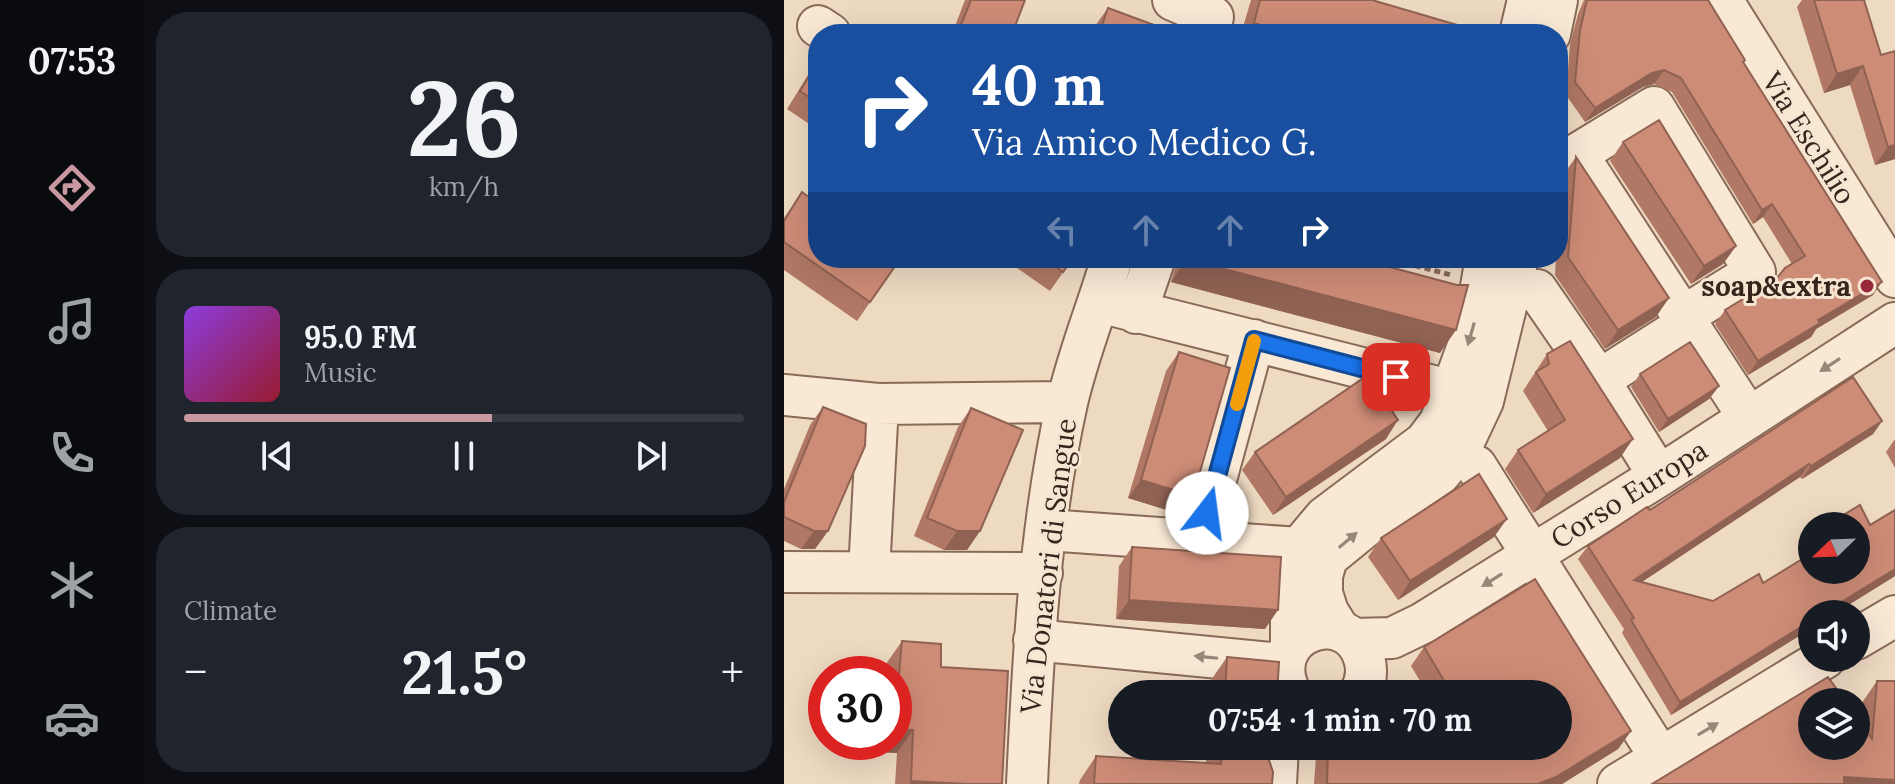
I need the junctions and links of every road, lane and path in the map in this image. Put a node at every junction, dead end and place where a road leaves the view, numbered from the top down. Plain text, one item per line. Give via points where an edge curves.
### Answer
1 (1173, 0) edge
2 (1528, 0) edge
3 (1557, 0) edge
4 (1722, 0) edge
5 (1213, 17) edge
6 (1522, 24) edge
7 (1552, 24) edge
8 (1113, 268) edge
9 (1147, 268) edge
10 (1456, 268) edge
11 (1484, 272) edge
12 (1528, 274) edge
13 (1895, 277) edge
14 (1117, 308) junction
15 (1684, 320) junction
16 (1895, 323) edge
17 (1254, 340) junction
18 (1599, 380) junction
19 (1453, 391) junction
20 (784, 395) edge
21 (1067, 402) junction
22 (878, 404) junction
23 (1749, 418) junction
24 (1476, 466) dead end
25 (1659, 476) junction
26 (1047, 530) junction
27 (1199, 542) junction
28 (1299, 548) junction
29 (1534, 554) junction
30 (784, 572) edge
31 (869, 572) junction
32 (1042, 573) junction
33 (1895, 616) edge
34 (1870, 631) edge
35 (1346, 635) junction
36 (1034, 640) junction
37 (1802, 672) edge
38 (1287, 676) edge
39 (1364, 680) edge
40 (1660, 757) junction
41 (1277, 760) edge
42 (1027, 784) edge
43 (1276, 784) edge
44 (1618, 784) edge

1 - 5 street
2 - 6 street
3 - 7 street
4 - 13 street, Via Eschilio
8 - 14 street, Via Donatori di Sangue
9 - 14 street
10 - 11 path
11 -> 19 street via 1473,332
12 - 18 street
35 -> 12 street via 1328,612 1322,593 1327,558 1440,474 1460,450
14 - 17 street
14 - 21 street, Via Donatori di Sangue
15 - 15 street via 1577,154 1654,107 1755,272
15 - 18 street
15 - 23 street
16 -> 23 street, Corso Europa
17 - 19 street
17 - 27 street
18 - 25 street
19 - 28 street via 1425,442 1325,517
20 - 22 street
21 - 22 street
21 - 26 street, Via Donatori di Sangue
22 - 31 street
23 - 25 street, Corso Europa
24 - 29 street
25 - 29 street, Corso Europa
26 - 27 street
26 - 32 street, Via Donatori di Sangue
27 - 28 street
28 - 38 street via 1291,579
29 -> 35 street, Corso Europa via 1392,638
29 - 40 street
30 - 31 street
31 - 32 street
32 - 36 street, Via Donatori di Sangue
33 - 34 street
35 - 38 street, Corso Europa via 1327,628 1301,636
35 - 39 street via 1362,650
38 -> 36 street
36 - 42 street, Via Donatori di Sangue
40 -> 37 street
40 - 44 street
41 - 43 street

